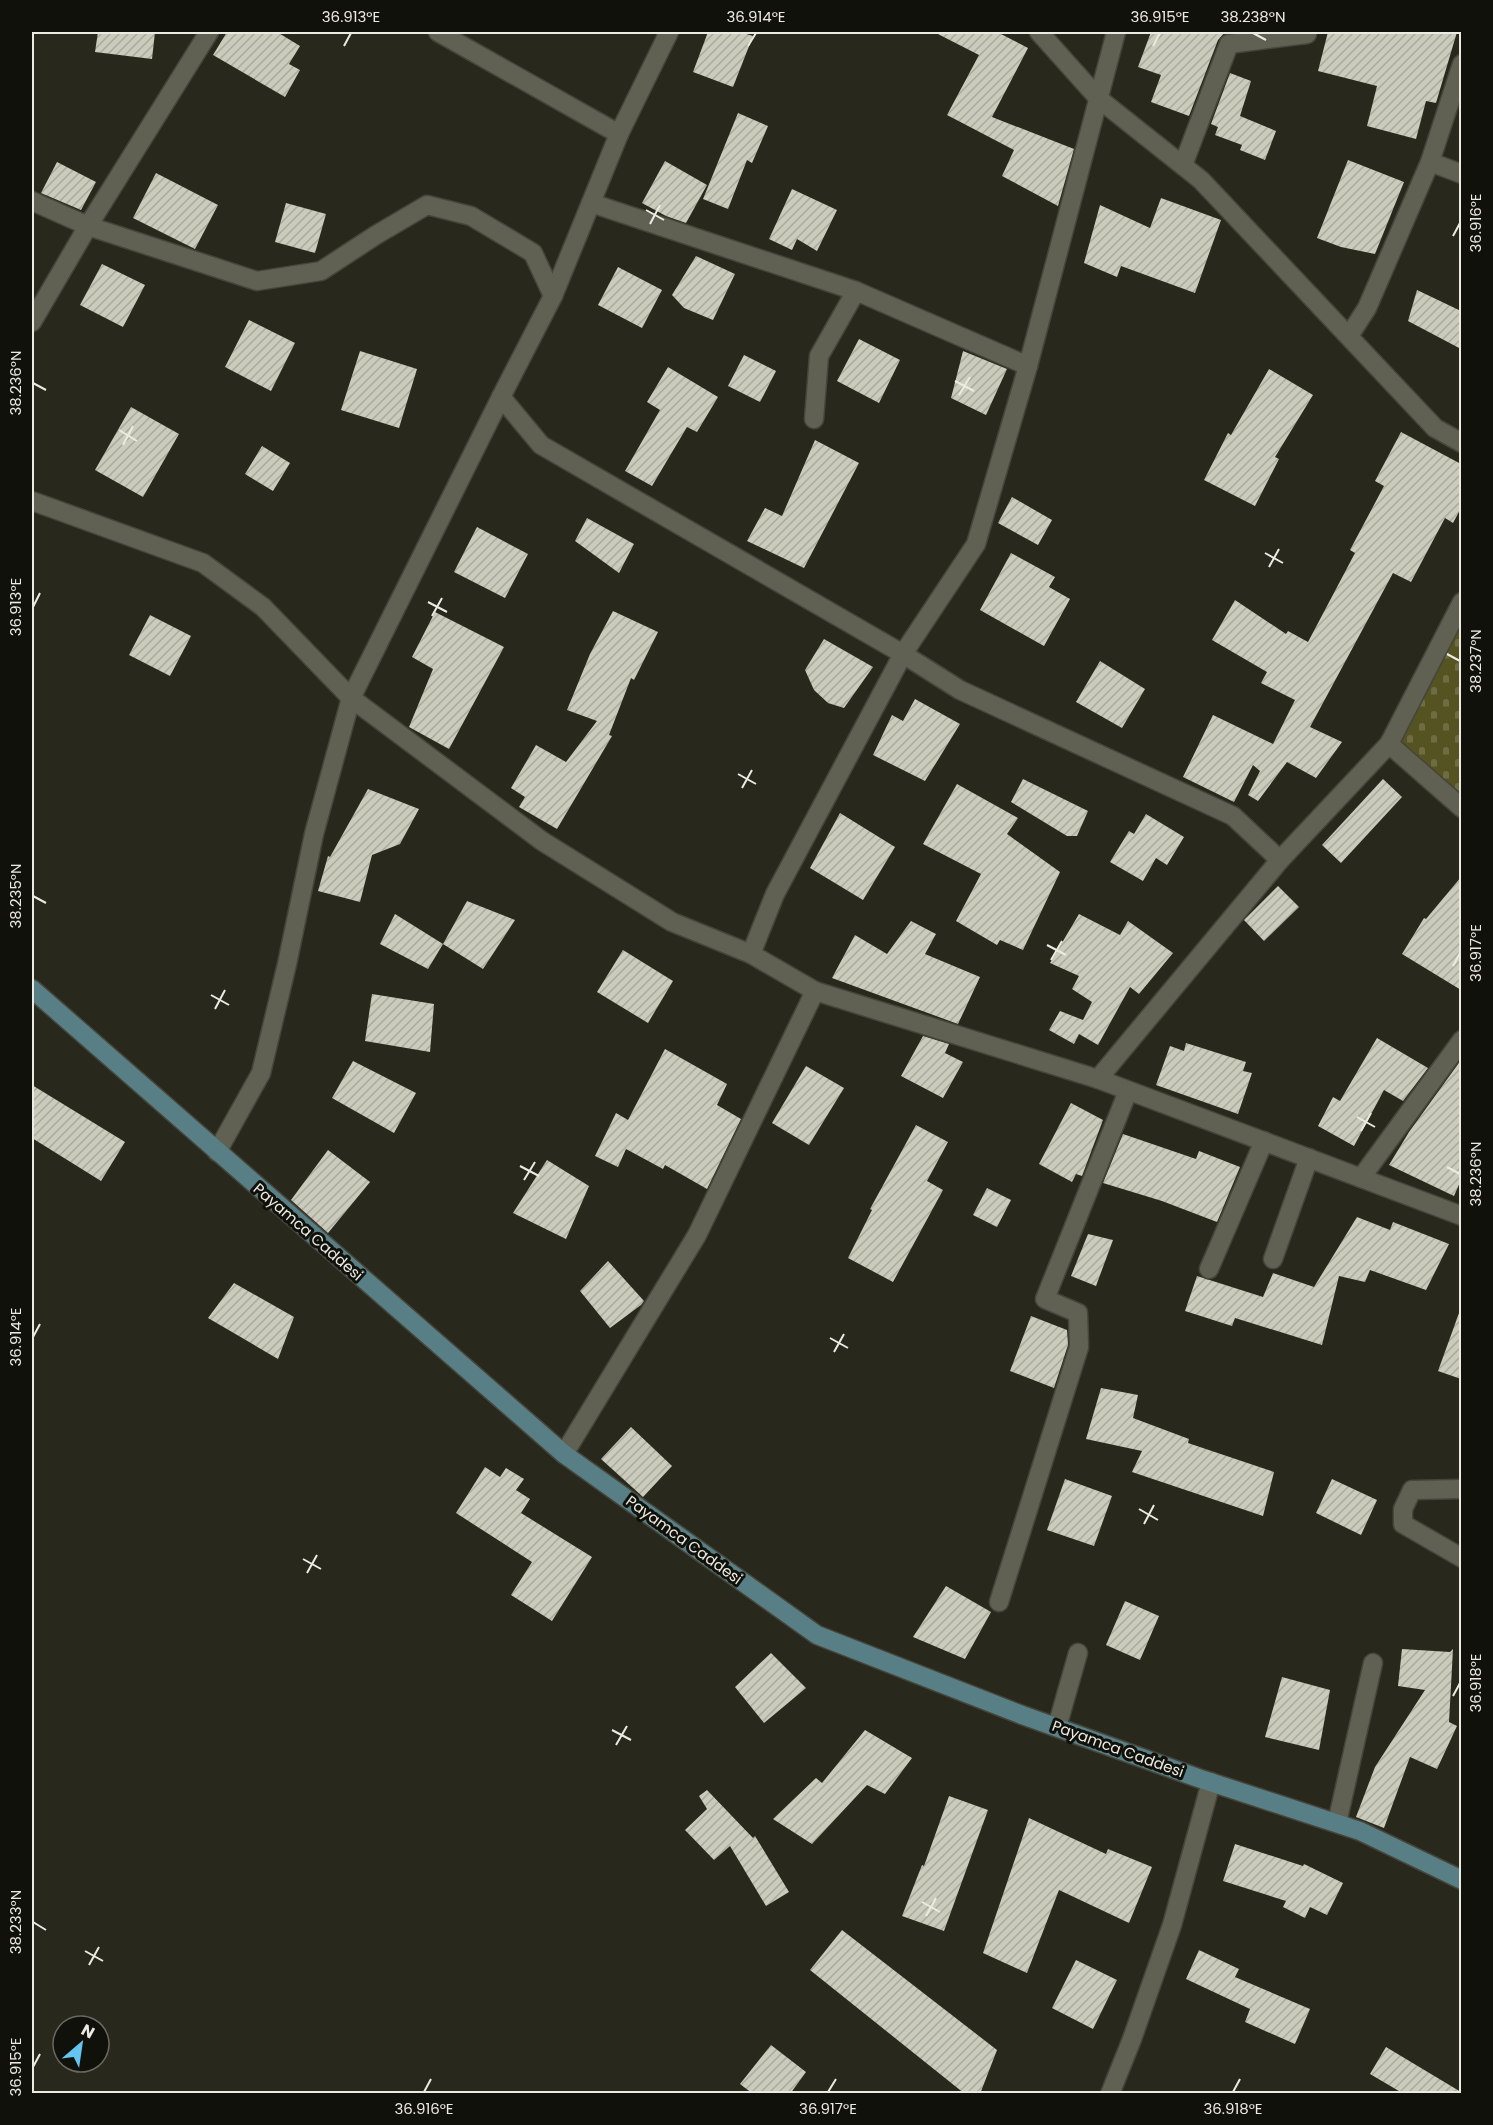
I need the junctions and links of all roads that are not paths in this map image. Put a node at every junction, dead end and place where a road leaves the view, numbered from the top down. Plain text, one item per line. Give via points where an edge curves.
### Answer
1 (208, 32) edge
2 (438, 32) edge
3 (669, 32) edge
4 (1039, 32) edge
5 (1116, 32) edge
6 (1307, 34) dead end
7 (1461, 64) edge
8 (1099, 99) junction
9 (619, 134) junction
10 (1430, 162) junction
11 (1183, 165) junction
12 (1461, 174) edge
13 (32, 201) edge
14 (591, 203) junction
15 (87, 226) junction
16 (856, 291) junction
17 (553, 296) junction
18 (32, 322) edge
19 (1349, 336) junction
20 (1028, 366) junction
21 (501, 397) junction
22 (814, 419) dead end
23 (1461, 442) edge
24 (32, 501) edge
25 (1461, 602) edge
26 (903, 654) junction
27 (351, 698) junction
28 (1389, 744) junction
29 (1461, 808) edge
30 (1280, 860) junction
31 (751, 954) junction
32 (32, 989) edge
33 (815, 991) junction
34 (1461, 1040) edge
35 (1098, 1079) junction
36 (1128, 1091) junction
37 (1264, 1141) junction
38 (217, 1152) junction
39 (1309, 1158) junction
40 (1362, 1178) junction
41 (1461, 1216) edge
42 (1273, 1259) dead end
43 (1209, 1269) dead end
44 (564, 1454) junction
45 (1461, 1490) edge
46 (1461, 1558) edge
47 (999, 1602) dead end
48 (1078, 1653) dead end
49 (1373, 1663) dead end
50 (1057, 1727) junction
51 (1211, 1782) junction
52 (1337, 1823) junction
53 (1461, 1880) edge
54 (1110, 2094) edge

1 - 15 street
2 - 9 street
3 - 9 street
4 - 8 street
5 - 8 street
6 - 11 street via 1229,44
7 - 10 street
8 - 11 street
8 - 20 street
9 - 14 street
10 - 12 street
10 - 19 street via 1367,308
11 - 19 street
13 - 15 street
14 - 16 street
14 - 17 street
15 - 17 street via 257,281 321,271 427,205 471,216 533,253
15 - 18 street
16 - 20 street
16 - 22 street via 819,356
17 - 21 street
19 - 23 street via 1436,428
20 - 26 street via 976,544
21 - 26 street via 541,445
21 - 27 street
24 - 27 street via 203,563 263,607
25 - 28 street
26 - 30 street via 960,690 1233,816
26 - 31 street via 775,894
27 - 31 street via 542,841 672,922
27 - 38 street via 314,834 261,1073
28 - 29 street
28 - 30 street
30 - 35 street
31 - 33 street
32 - 38 street, Payamca Caddesi
33 - 35 street
33 - 44 street via 697,1235
34 - 40 street
35 - 36 street
36 - 37 street
36 - 47 street via 1045,1299 1078,1313 1079,1347
37 - 39 street
37 - 43 street
38 - 44 street, Payamca Caddesi
39 - 40 street
39 - 42 street
40 - 41 street
44 - 50 street, Payamca Caddesi via 817,1635
45 - 46 street via 1412,1490 1403,1524
48 - 50 street
49 - 52 street
50 - 51 street, Payamca Caddesi
51 - 52 street, Payamca Caddesi
51 - 54 street via 1172,1925
52 - 53 street, Payamca Caddesi

